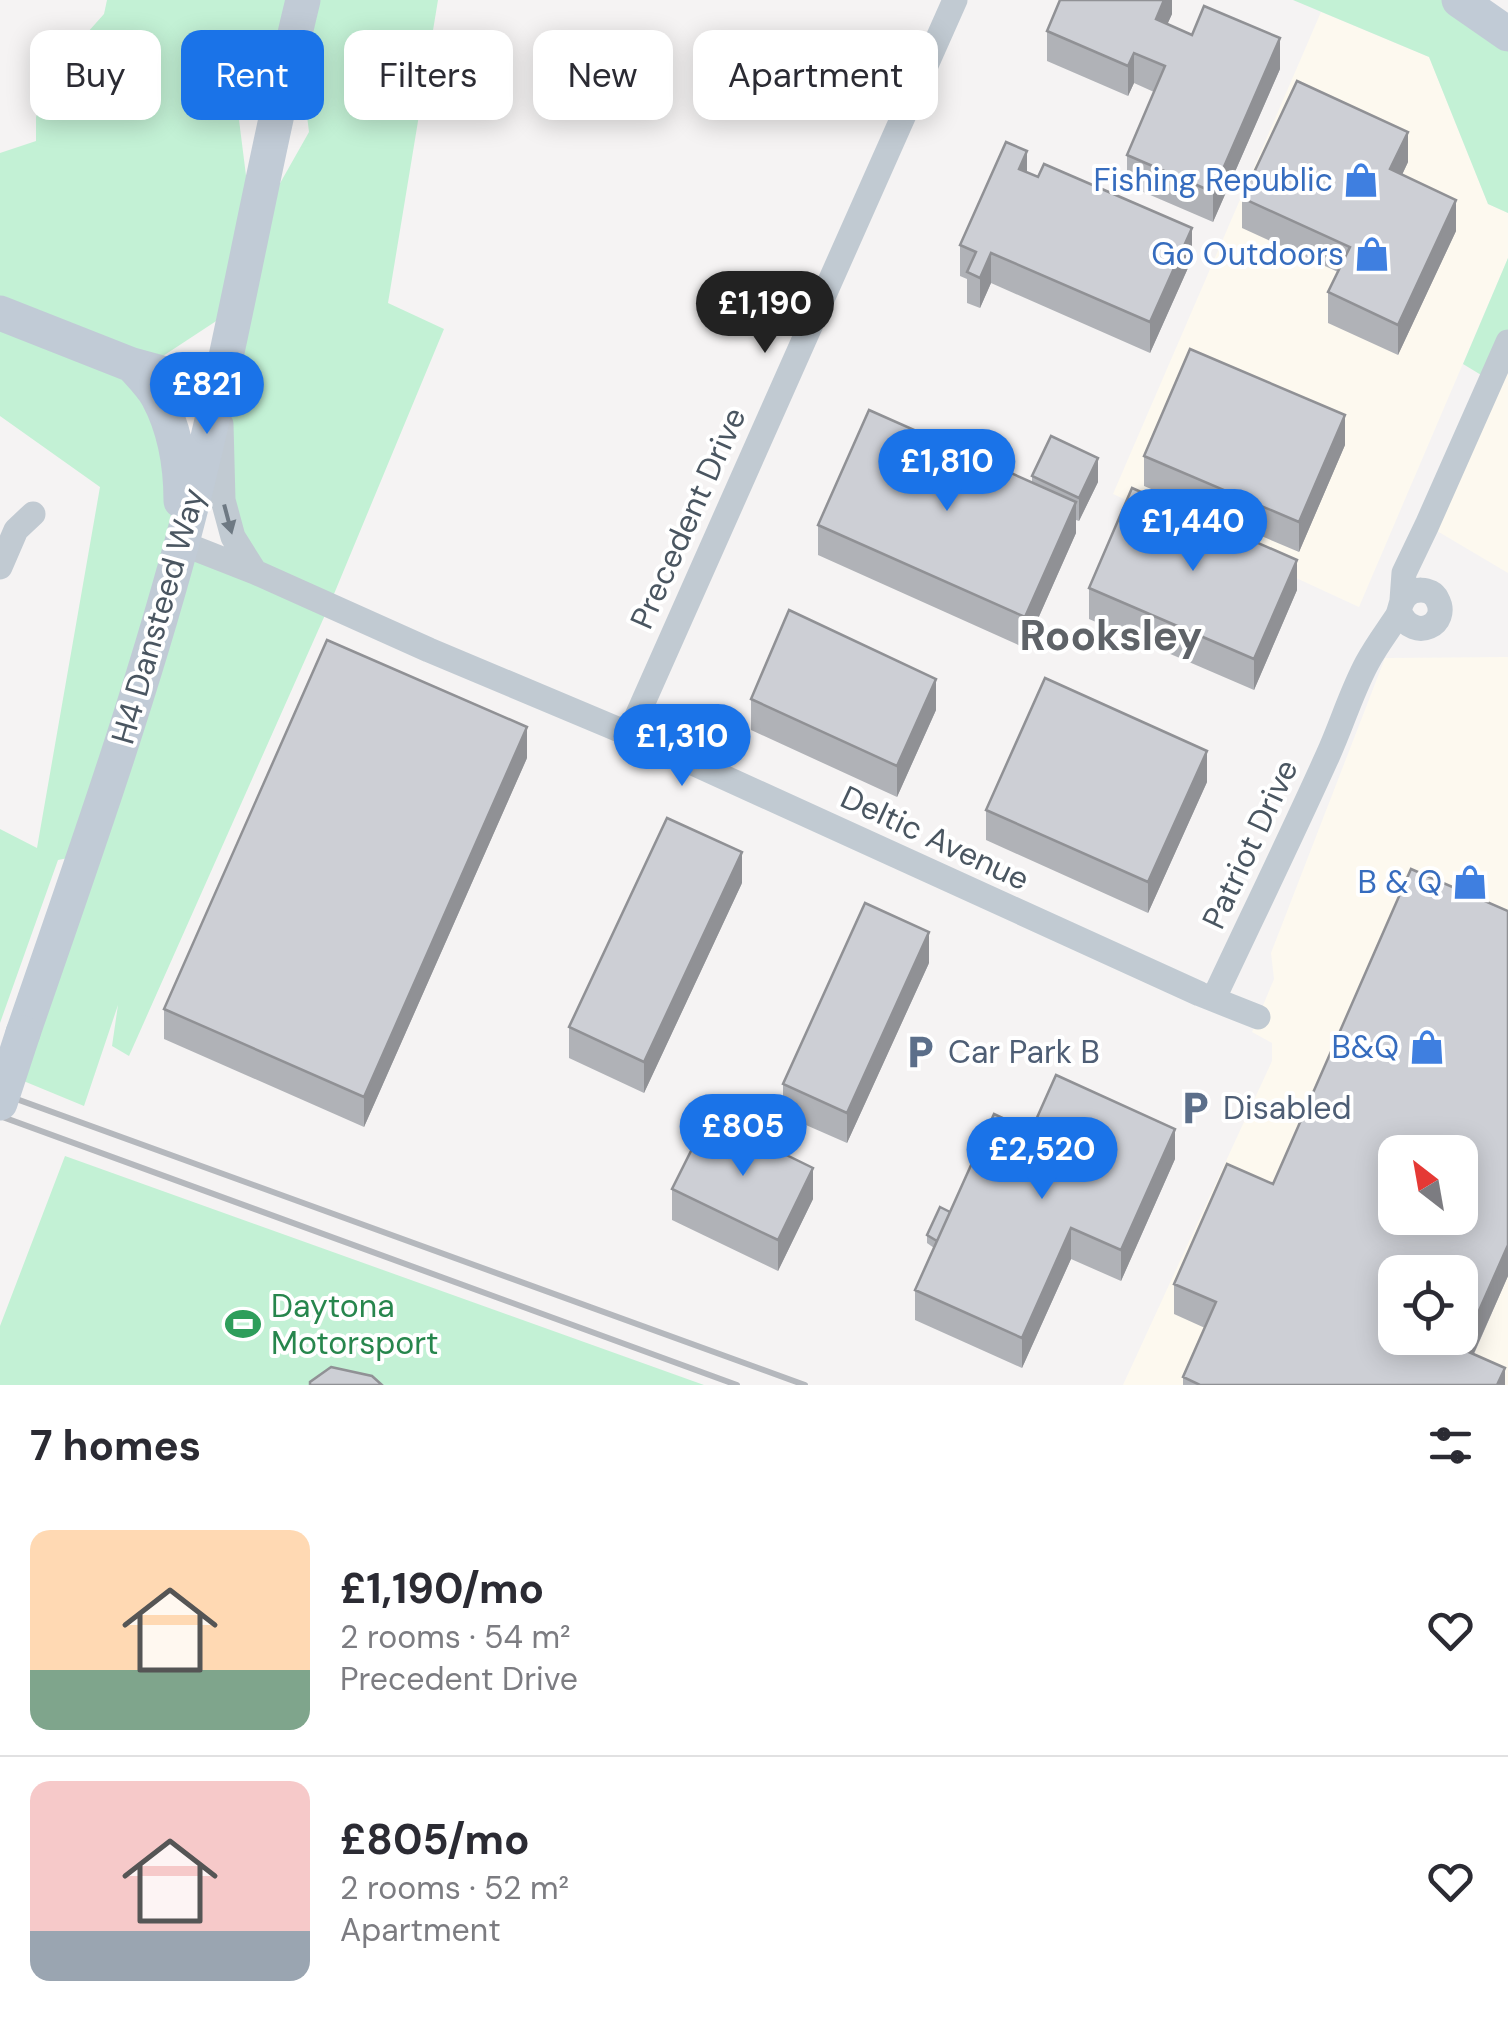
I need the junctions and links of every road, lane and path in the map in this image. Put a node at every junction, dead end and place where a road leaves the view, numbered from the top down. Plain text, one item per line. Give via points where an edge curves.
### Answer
1 (303, 0) edge
2 (955, 0) edge
3 (1458, 0) edge
4 (1508, 34) edge
5 (0, 313) edge
6 (1508, 342) edge
7 (132, 365) junction
8 (220, 389) junction
9 (33, 514) dead end
10 (1428, 525) junction
11 (182, 542) junction
12 (0, 567) edge
13 (255, 572) junction
14 (1429, 591) junction
15 (1406, 614) junction
16 (628, 734) junction
17 (1214, 998) junction
18 (1258, 1017) dead end
19 (0, 1104) edge

1 - 8 street, H4 Dansteed Way
2 - 16 street, Precedent Drive
3 - 4 street
5 - 7 street
6 - 10 street, Patriot Drive
7 - 8 street
7 - 11 street via 157,395 173,434
8 - 11 street, H4 Dansteed Way
8 -> 13 street via 223,500 233,537
9 - 12 street via 16,530
10 - 14 street, Patriot Drive
10 - 15 street, Patriot Drive via 1404,573
11 - 13 street, Deltic Avenue
11 - 19 street, H4 Dansteed Way, bridge via 138,695
13 - 16 street, Deltic Avenue
14 - 15 street via 1409,593
14 - 15 street via 1440,614 1432,625 1426,628
15 - 17 street, Patriot Drive via 1379,640 1352,692
16 - 17 street, Deltic Avenue
17 - 18 street, Deltic Avenue

